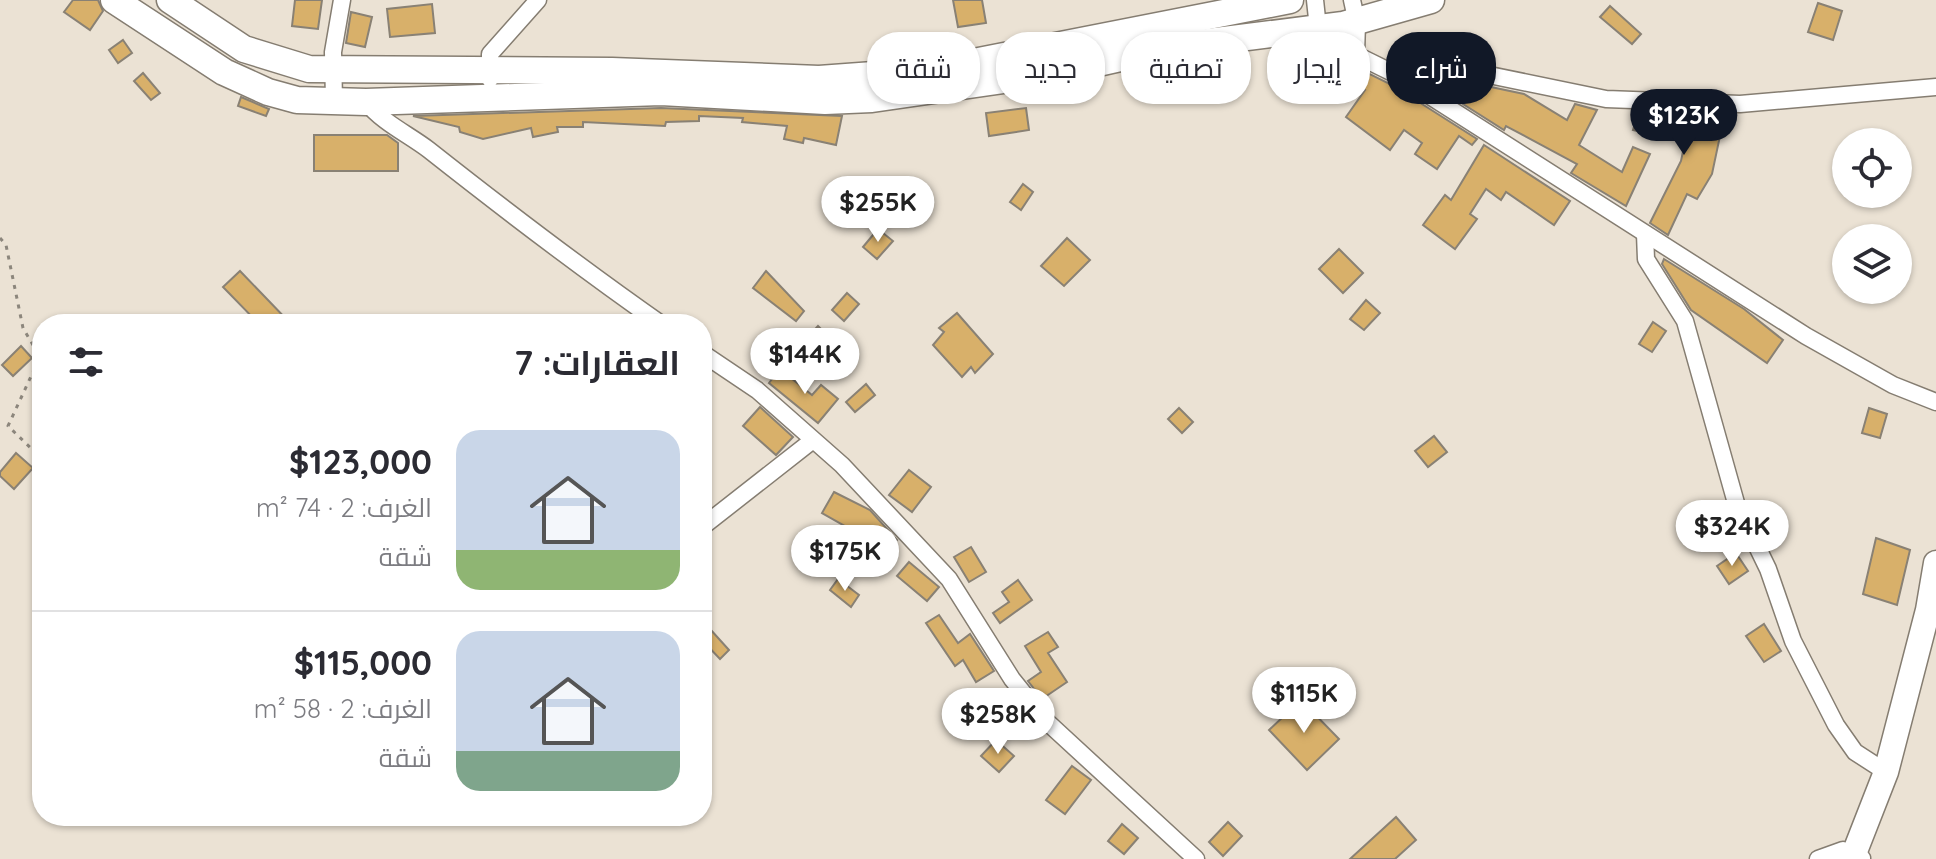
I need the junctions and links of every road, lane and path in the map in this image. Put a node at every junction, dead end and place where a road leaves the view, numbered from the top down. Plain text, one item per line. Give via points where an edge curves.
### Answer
1 (114, 0) edge
2 (170, 0) edge
3 (342, 0) edge
4 (538, 0) edge
5 (1290, 0) edge
6 (1315, 0) edge
7 (1431, 0) edge
8 (1354, 11) edge
9 (1318, 28) junction
10 (1324, 32) edge
11 (1355, 32) edge
12 (489, 69) junction
13 (333, 70) junction
14 (1496, 76) edge
15 (1936, 87) edge
16 (490, 97) junction
17 (334, 101) junction
18 (366, 102) junction
19 (1442, 104) edge
20 (1645, 234) junction
21 (0, 238) edge
22 (647, 314) edge
23 (32, 343) edge
24 (712, 360) edge
25 (32, 374) edge
26 (1936, 402) edge
27 (813, 440) junction
28 (32, 449) edge
29 (712, 519) edge
30 (1936, 563) edge
31 (1886, 772) junction
32 (1857, 857) edge
33 (1196, 859) edge
34 (1818, 859) edge

1 - 17 main road via 224,72 297,100
2 - 13 main road via 244,49 309,69
3 - 13 street
4 - 12 street via 490,54
5 - 12 main road via 943,68 863,77
6 - 9 street
7 - 8 main road
8 - 9 main road
8 - 11 street
9 - 10 street
9 - 16 main road via 1169,47 1058,72 872,99 661,92
12 - 13 main road
12 - 16 street
13 - 17 street
14 - 15 street via 1606,99 1740,104
16 - 18 main road
17 - 18 main road
18 - 22 street via 507,214
19 - 20 street
20 - 26 street via 1806,336 1893,385
20 - 31 street via 1646,259 1685,321 1736,503 1768,569 1793,641 1855,752
21 - 23 path via 6,245 23,328
24 - 27 street via 757,390
25 - 28 path via 8,426
27 - 29 street
27 - 33 street via 949,579 1012,679 1045,720
30 - 31 main road
31 - 32 main road
32 - 34 street via 1834,851

